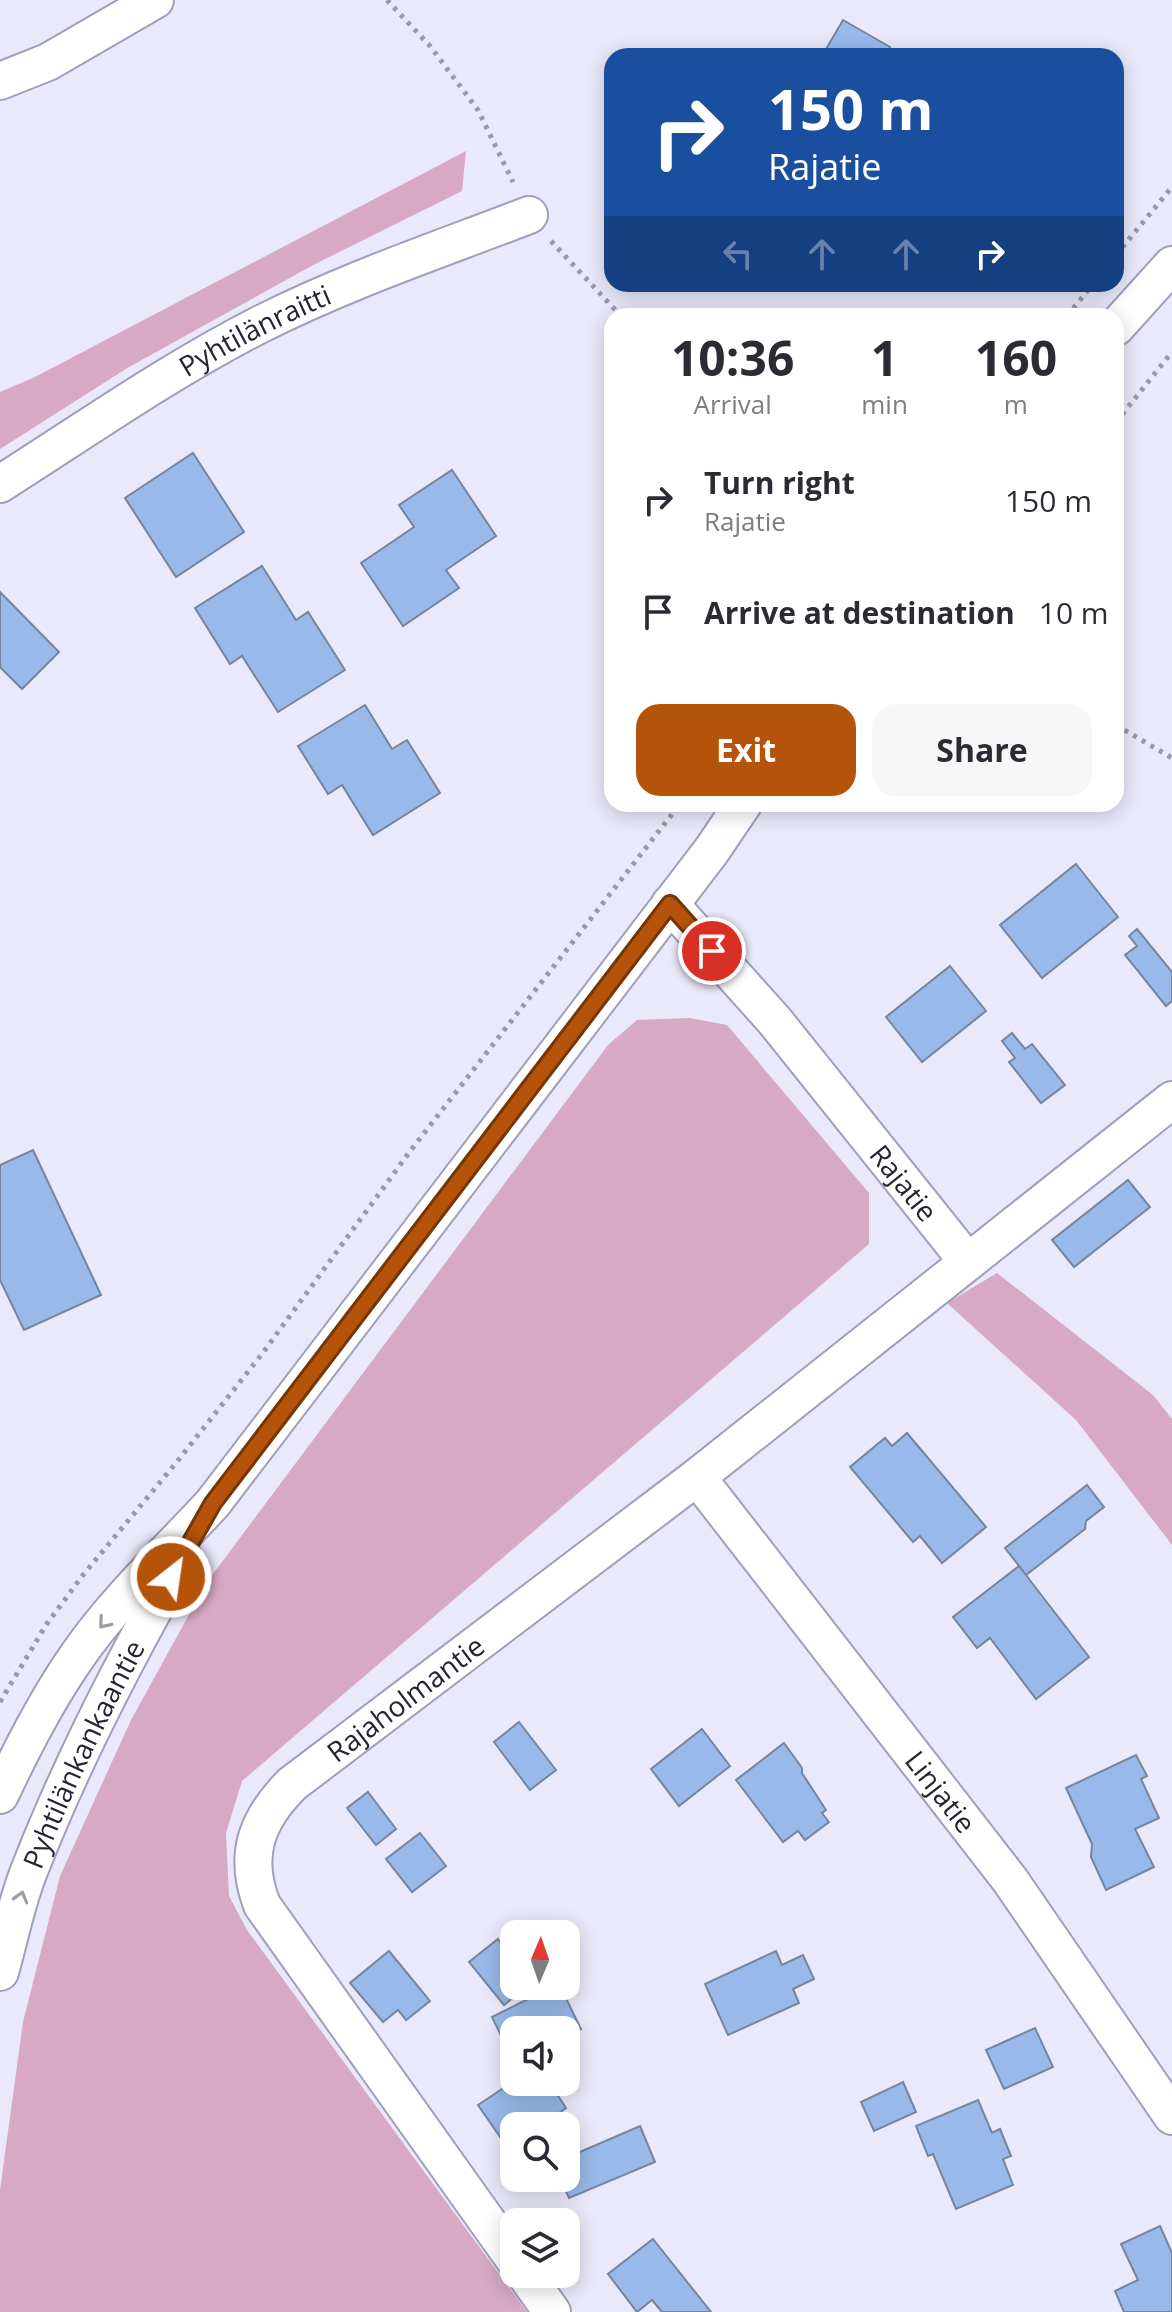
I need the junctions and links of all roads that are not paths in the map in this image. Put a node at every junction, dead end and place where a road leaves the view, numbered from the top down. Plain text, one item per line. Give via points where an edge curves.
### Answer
1 (155, 0) edge
2 (0, 81) edge
3 (529, 215) road end
4 (1172, 265) edge
5 (1148, 294) junction
6 (1124, 319) edge
7 (1124, 332) edge
8 (0, 484) edge
9 (738, 812) edge
10 (749, 812) edge
11 (712, 850) junction
12 (670, 904) junction
13 (1172, 1100) edge
14 (968, 1262) junction
15 (697, 1477) junction
16 (213, 1503) junction
17 (0, 1795) edge
18 (0, 1972) edge
19 (1172, 2116) edge
20 (500, 2240) edge
21 (535, 2288) edge
22 (552, 2312) edge

1 - 2 street via 48,62
3 - 8 street, Pyhtilänraitti via 349,284 259,325
4 - 5 street
5 - 6 street
5 - 7 street
9 - 11 street, Pyhtilänkankaantie
10 - 11 street, Pyhtilänkankaantie
11 - 12 street, Pyhtilänkankaantie
12 - 14 street, Rajatie via 774,1020
12 - 16 street, Pyhtilänkankaantie
13 - 14 street
14 - 15 street, Rajaholmantie
15 - 19 street, Linjatie via 1010,1880
15 - 20 street, Rajaholmantie via 292,1784 274,1802 255,1839 256,1888 272,1922
16 -> 17 street, Pyhtilänkankaantie via 79,1653 36,1719
18 -> 16 street, Pyhtilänkankaantie via 29,1868 91,1728
21 - 22 street

